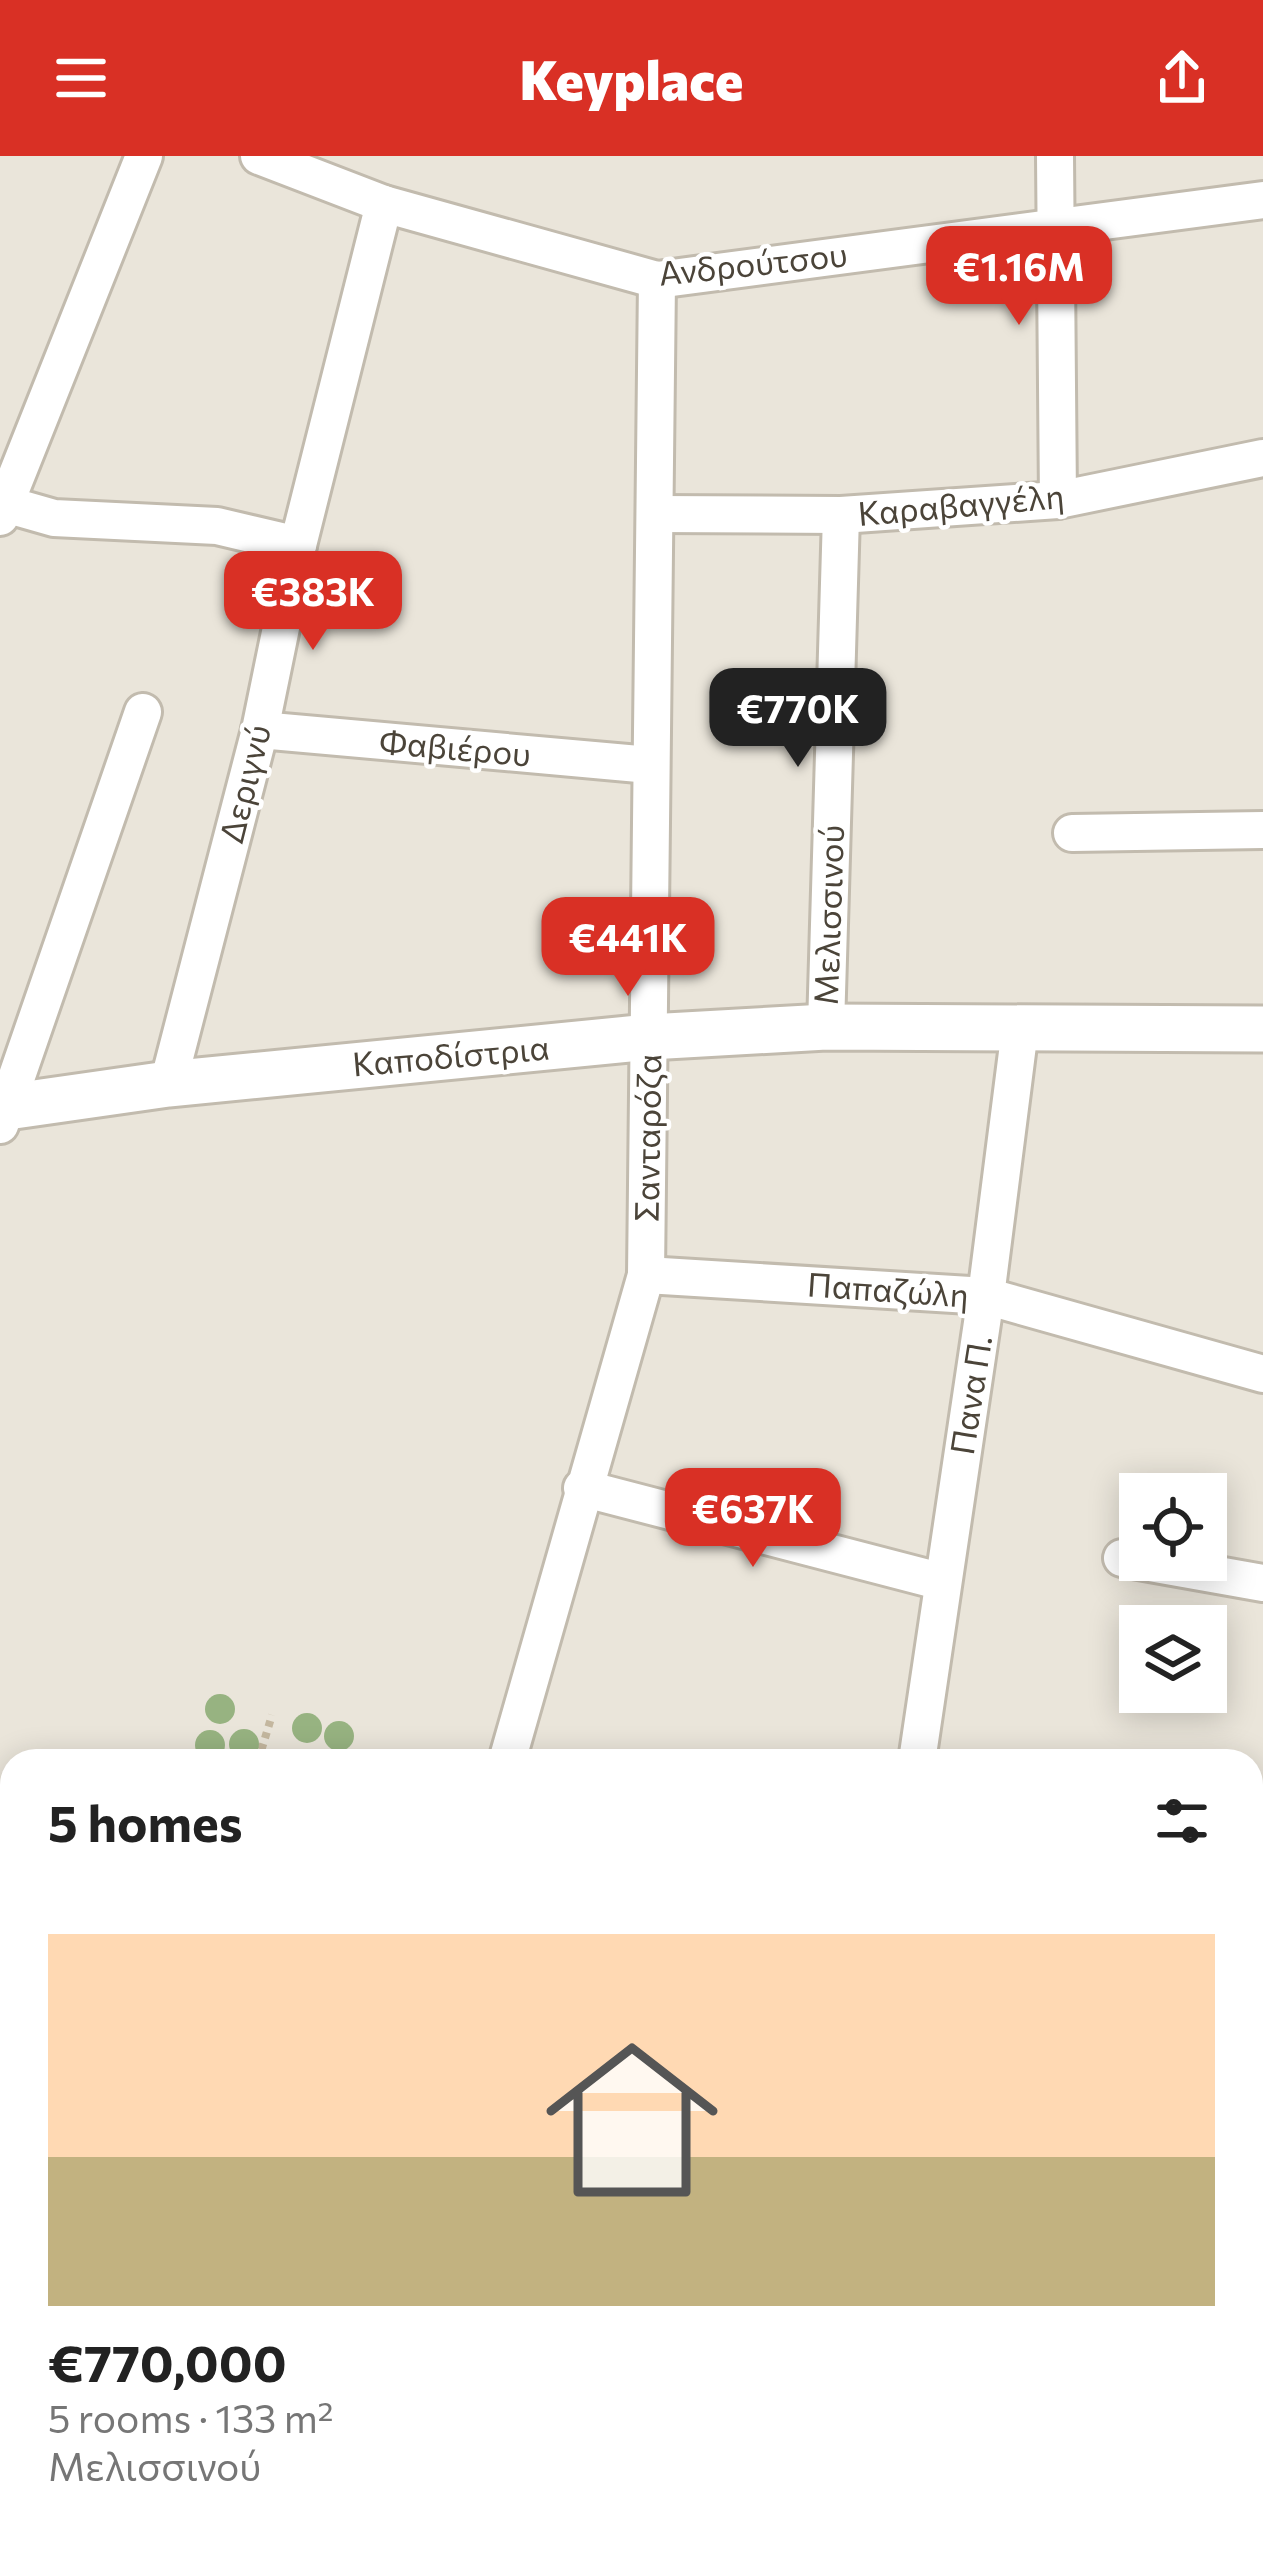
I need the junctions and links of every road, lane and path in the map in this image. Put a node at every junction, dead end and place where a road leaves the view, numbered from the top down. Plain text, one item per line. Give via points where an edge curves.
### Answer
1 (144, 156) edge
2 (259, 156) edge
3 (1055, 156) edge
4 (1263, 200) edge
5 (384, 204) junction
6 (1054, 225) junction
7 (657, 280) junction
8 (1263, 458) edge
9 (1058, 500) junction
10 (2, 510) edge
11 (655, 514) junction
12 (841, 515) junction
13 (298, 544) junction
14 (143, 712) dead end
15 (260, 730) junction
16 (650, 765) junction
17 (1263, 830) edge
18 (1072, 833) dead end
19 (826, 1027) junction
20 (1020, 1029) junction
21 (1263, 1029) edge
22 (649, 1037) junction
23 (168, 1084) junction
24 (2, 1114) edge
25 (646, 1275) junction
26 (986, 1296) junction
27 (1263, 1374) edge
28 (582, 1488) junction
29 (1227, 1576) edge
30 (943, 1582) junction
31 (1263, 1582) edge
32 (272, 1714) dead end
33 (262, 1749) edge
34 (510, 1749) edge
35 (919, 1749) edge

1 - 10 street
2 - 5 street, Ανδρούτσου
3 - 6 street
4 - 6 street, Ανδρούτσου
5 - 7 street, Ανδρούτσου
5 - 13 street, Δεριγνύ
6 - 7 street, Ανδρούτσου
6 - 9 street
7 - 11 street, Σανταρόζα
8 - 9 street, Καραβαγγέλη
9 - 12 street, Καραβαγγέλη
10 - 13 street via 217,526
11 - 12 street, Καραβαγγέλη
11 - 16 street, Σανταρόζα
12 - 19 street, Μελισσινού
13 - 15 street, Δεριγνύ
14 - 24 street
15 - 16 street, Φαβιέρου
15 - 23 street, Δεριγνύ
16 - 22 street, Σανταρόζα
17 - 18 street
19 - 20 street, Καποδίστρια
19 - 22 street, Καποδίστρια
20 - 21 street, Καποδίστρια
20 - 26 street, Πανα Π.
22 - 23 street, Καποδίστρια
22 - 25 street, Σανταρόζα
23 - 24 street, Καποδίστρια
25 - 26 street, Παπαζώλη
25 - 28 street, Σανταρόζα
26 - 27 street, Παπαζώλη
26 - 30 street, Πανα Π.
28 - 30 street
28 - 34 street, Σανταρόζα
29 - 31 street
30 - 35 street, Πανα Π.
32 - 33 path

